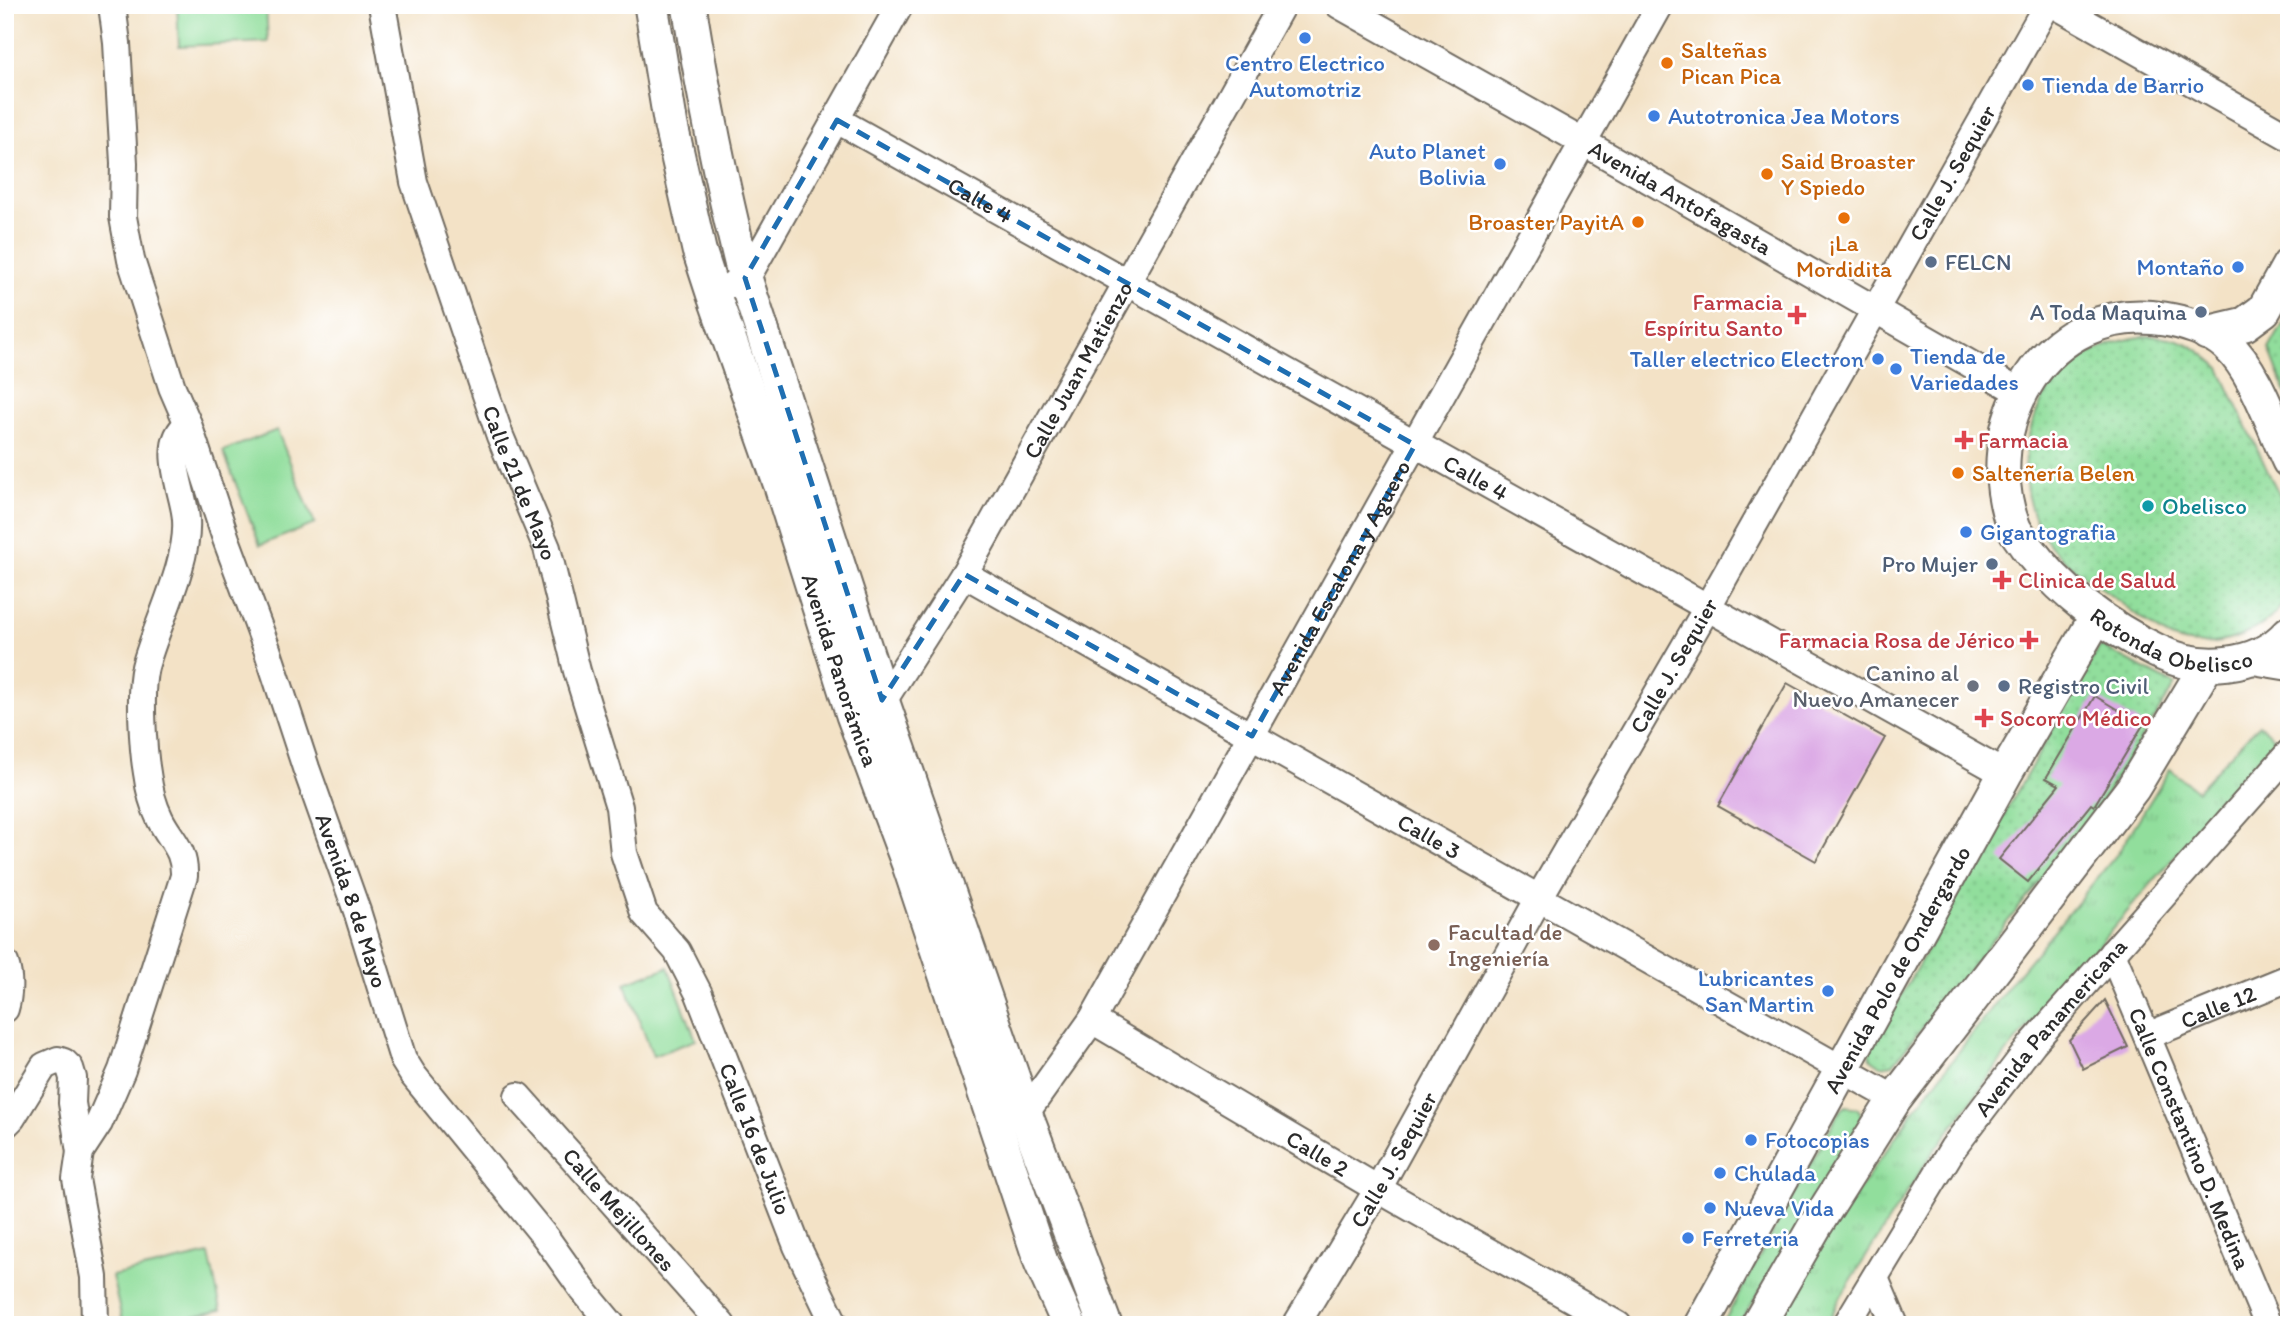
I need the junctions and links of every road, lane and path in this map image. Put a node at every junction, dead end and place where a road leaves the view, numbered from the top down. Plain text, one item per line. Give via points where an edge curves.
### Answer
1 (111, 5) edge
2 (382, 5) edge
3 (651, 5) edge
4 (689, 5) edge
5 (900, 5) edge
6 (1282, 5) edge
7 (1339, 5) edge
8 (1660, 5) edge
9 (2047, 5) edge
10 (2055, 5) edge
11 (697, 52) junction
12 (660, 59) junction
13 (837, 120) junction
14 (2289, 137) edge
15 (1583, 142) junction
16 (2289, 265) edge
17 (745, 278) junction
18 (1126, 283) junction
19 (713, 293) junction
20 (1875, 309) junction
21 (2207, 333) junction
22 (2021, 393) junction
23 (188, 424) junction
24 (1415, 445) junction
25 (2289, 461) edge
26 (964, 574) junction
27 (1707, 608) junction
28 (2097, 615) junction
29 (2289, 633) edge
30 (2247, 660) junction
31 (2207, 664) junction
32 (2289, 667) edge
33 (882, 700) junction
34 (853, 715) junction
35 (1252, 736) junction
36 (2289, 753) edge
37 (2005, 774) junction
38 (1539, 898) junction
39 (677, 951) joint
40 (2112, 953) junction
41 (5, 963) edge
42 (2289, 978) edge
43 (5, 1009) edge
44 (1092, 1020) junction
45 (2147, 1036) junction
46 (1843, 1069) junction
47 (518, 1096) dead end
48 (1895, 1099) junction
49 (1009, 1117) junction
50 (5, 1125) edge
51 (80, 1152) junction
52 (1378, 1189) junction
53 (1875, 1278) junction
54 (94, 1325) edge
55 (612, 1325) edge
56 (722, 1325) edge
57 (835, 1325) edge
58 (1069, 1325) edge
59 (1105, 1325) edge
60 (1296, 1325) edge
61 (1618, 1325) edge
62 (1701, 1325) edge
63 (1758, 1325) edge
64 (1846, 1325) edge
65 (1895, 1325) edge
66 (2268, 1325) edge

1 - 23 street, Avenida 8 de Mayo via 117,43 123,217 131,260
2 - 39 street, Calle 21 de Mayo via 414,182 500,436 547,548 577,671 619,807 624,853 644,913
3 - 12 main road, Avenida Panorámica
4 - 11 main road, Avenida Panorámica
5 - 13 street
6 - 18 street, Calle Juan Matienzo
7 - 15 street, Avenida Antofagasta
8 - 15 street, Avenida Escalona y Aguero
9 - 20 street, Calle J. Sequier
10 - 14 street
11 - 12 main road
11 - 17 main road, Avenida Panorámica
12 - 19 main road, Avenida Panorámica via 699,250
13 - 17 street
13 - 18 street, Calle 4
15 - 20 street, Avenida Antofagasta
15 - 24 street, Avenida Escalona y Aguero
16 - 21 main road via 2264,310 2245,324
17 - 19 street
17 - 33 main road, Avenida Panorámica
18 - 24 street, Calle 4
18 - 26 street, Calle Juan Matienzo
19 - 34 main road, Avenida Panorámica via 781,486
20 - 22 street, Avenida Antofagasta
20 - 27 street, Calle J. Sequier
21 - 22 main road, Rotonda Obelisco via 2180,321 2142,315 2097,323 2063,341 2034,369
21 - 25 main road, Rotonda Obelisco via 2225,343 2245,366
22 - 28 main road, Rotonda Obelisco via 2008,422 2004,449 2003,489 2015,530 2040,565
23 - 51 street via 178,436 175,471 186,520 184,549 144,670 143,715 150,796 180,849 184,876 122,1070 99,1123
23 - 55 street, Avenida 8 de Mayo via 357,911 403,1059
24 - 27 street, Calle 4
24 - 35 street, Avenida Escalona y Aguero
26 - 33 street, Calle Juan Matienzo
26 - 35 street, Calle 3
27 - 37 street, Calle 4
27 - 38 street, Calle J. Sequier
28 - 31 main road, Rotonda Obelisco via 2131,639 2167,656
28 - 37 main road, Avenida Polo de Ondergardo
29 - 30 main road, Rotonda Obelisco via 2277,646
30 - 31 main road, Rotonda Obelisco
30 - 32 street
31 - 48 main road via 2133,789
33 - 34 street, Calle Juan Matienzo
33 - 49 main road, Avenida Panorámica
34 - 49 main road, Avenida Panorámica
35 - 38 street, Calle 3
35 - 44 street, Avenida Escalona y Aguero
36 - 40 street, Avenida Panamericana
37 - 46 main road, Avenida Polo de Ondergardo
38 - 46 street, Calle 3
38 - 52 street, Calle J. Sequier
39 - 57 street, Calle 16 de Julio via 699,994 797,1246
40 - 45 street, Calle Constantino D. Medina
40 - 53 street, Avenida Panamericana via 2033,1043 1953,1148
41 - 43 street
42 - 45 street, Calle 12
44 - 49 street, Avenida Escalona y Aguero
44 - 52 street, Calle 2
45 - 66 street, Calle Constantino D. Medina
46 - 48 street, Calle 3
46 - 62 main road, Avenida Polo de Ondergardo
47 - 56 street, Calle Mejillones
48 - 63 main road
49 - 58 main road, Avenida Panorámica via 1041,1262
49 - 59 main road, Avenida Panorámica
50 - 51 street via 44,1066 64,1062 73,1078
51 - 54 street via 76,1179 94,1277
52 - 60 street, Calle J. Sequier
52 - 61 street, Calle 2
53 - 64 street, Avenida Panamericana
53 - 65 street

